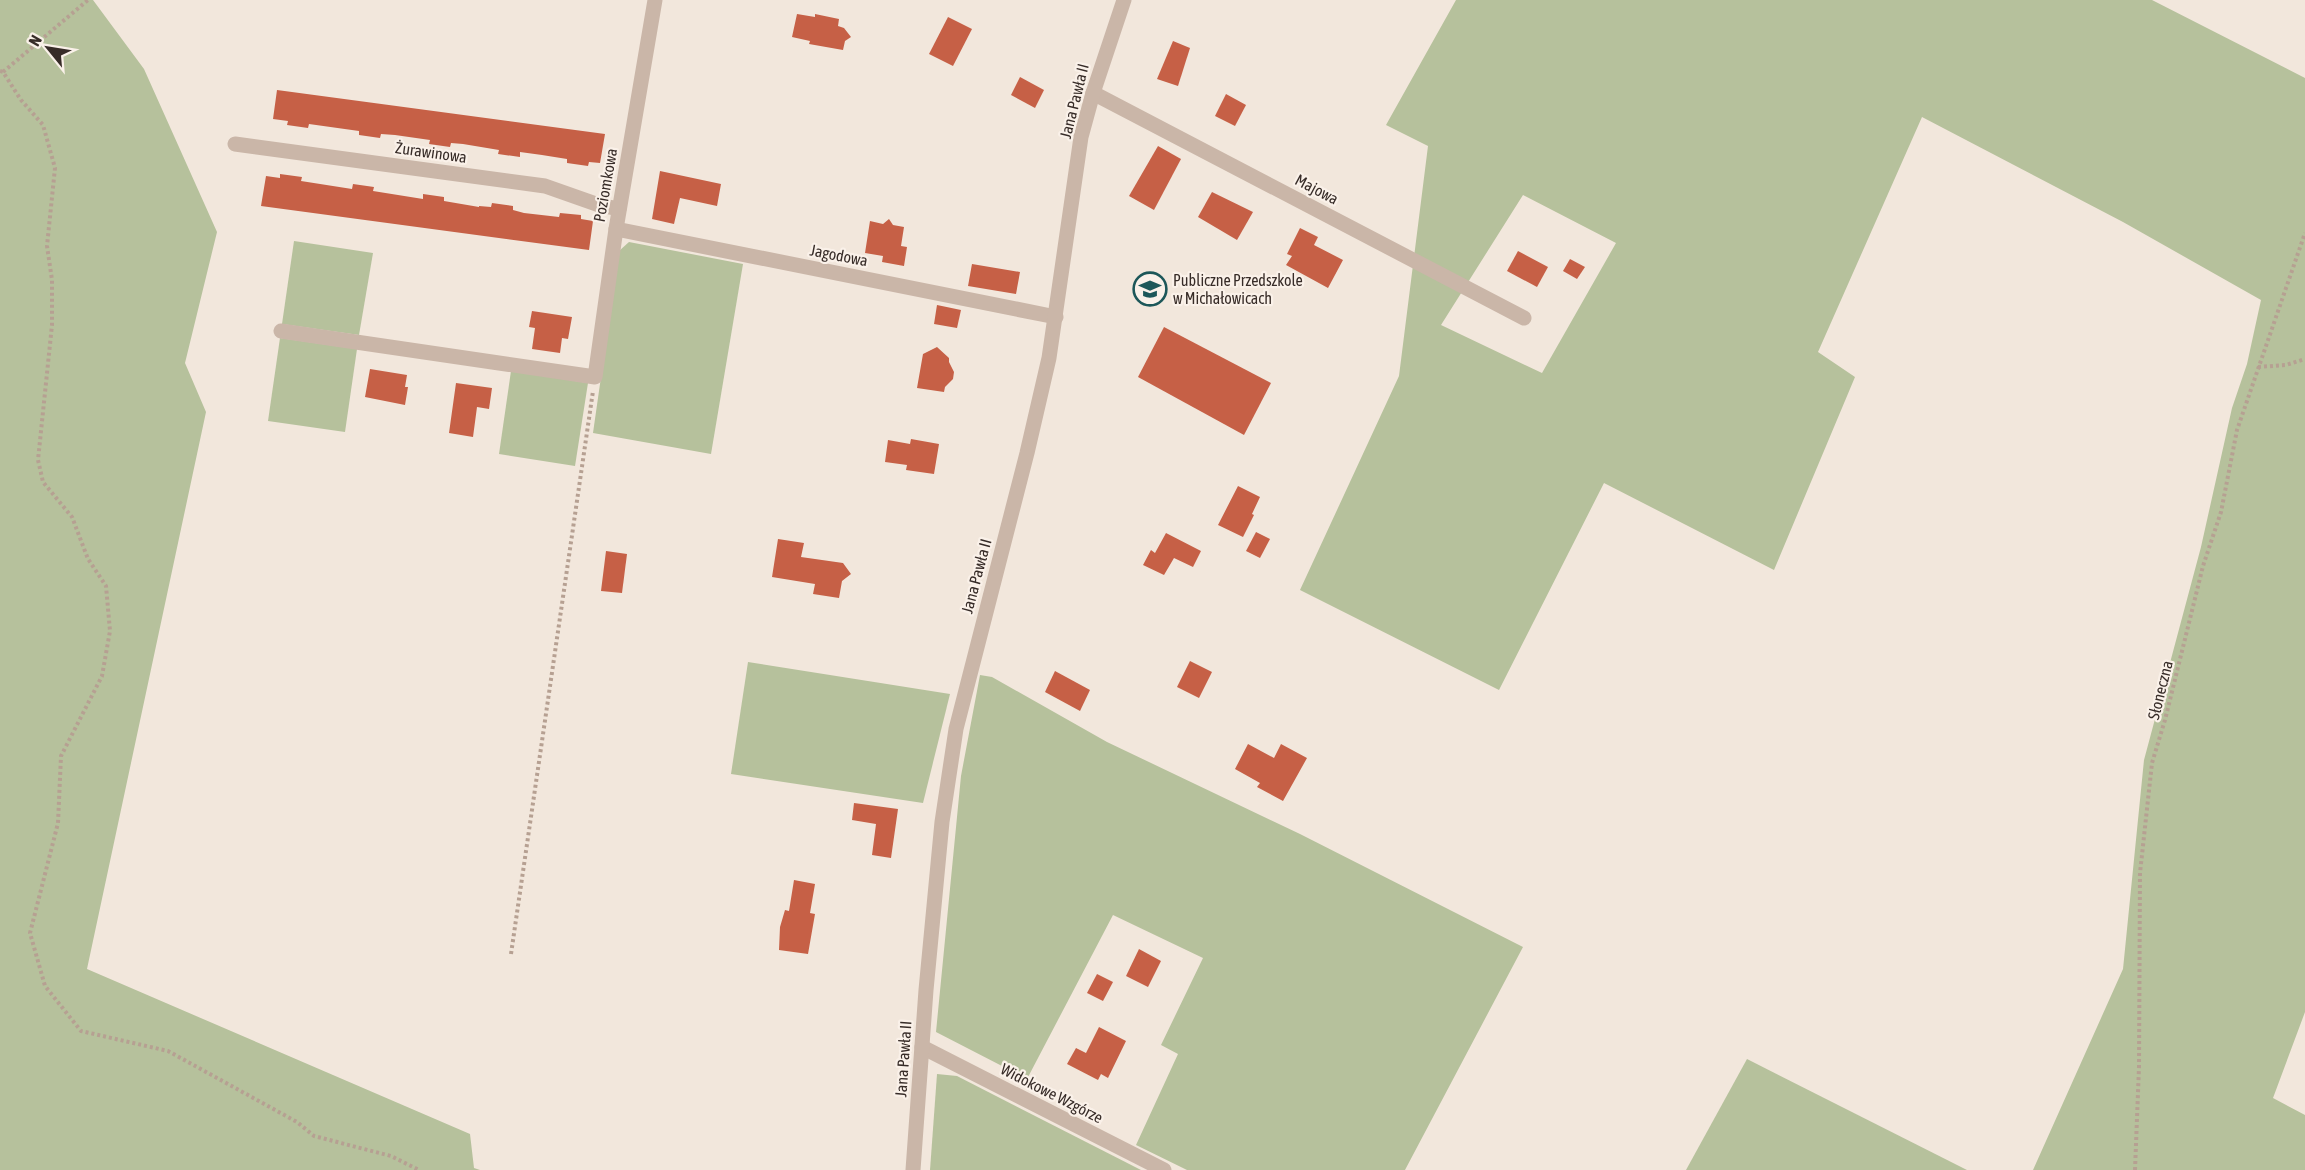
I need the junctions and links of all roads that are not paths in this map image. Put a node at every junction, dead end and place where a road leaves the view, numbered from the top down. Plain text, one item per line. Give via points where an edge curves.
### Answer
1 (655, 0) edge
2 (1124, 0) edge
3 (1093, 93) junction
4 (235, 144) dead end
5 (619, 209) junction
6 (616, 229) junction
7 (1056, 317) junction
8 (1524, 318) dead end
9 (281, 331) dead end
10 (922, 1047) junction
11 (913, 1170) edge
12 (1164, 1170) edge

1 - 5 street, Poziomkowa
2 - 3 street, Jana Pawła II
3 - 7 street, Jana Pawła II via 1082,137
3 - 8 street, Majowa
4 - 5 street, Żurawinowa via 545,186
5 - 6 street, Poziomkowa
6 - 7 street, Jagodowa
6 - 9 street, Poziomkowa via 595,377
7 - 10 street, Jana Pawła II via 1027,453 956,729 941,834
10 - 11 street, Jana Pawła II
10 - 12 street, Widokowe Wzgórze

